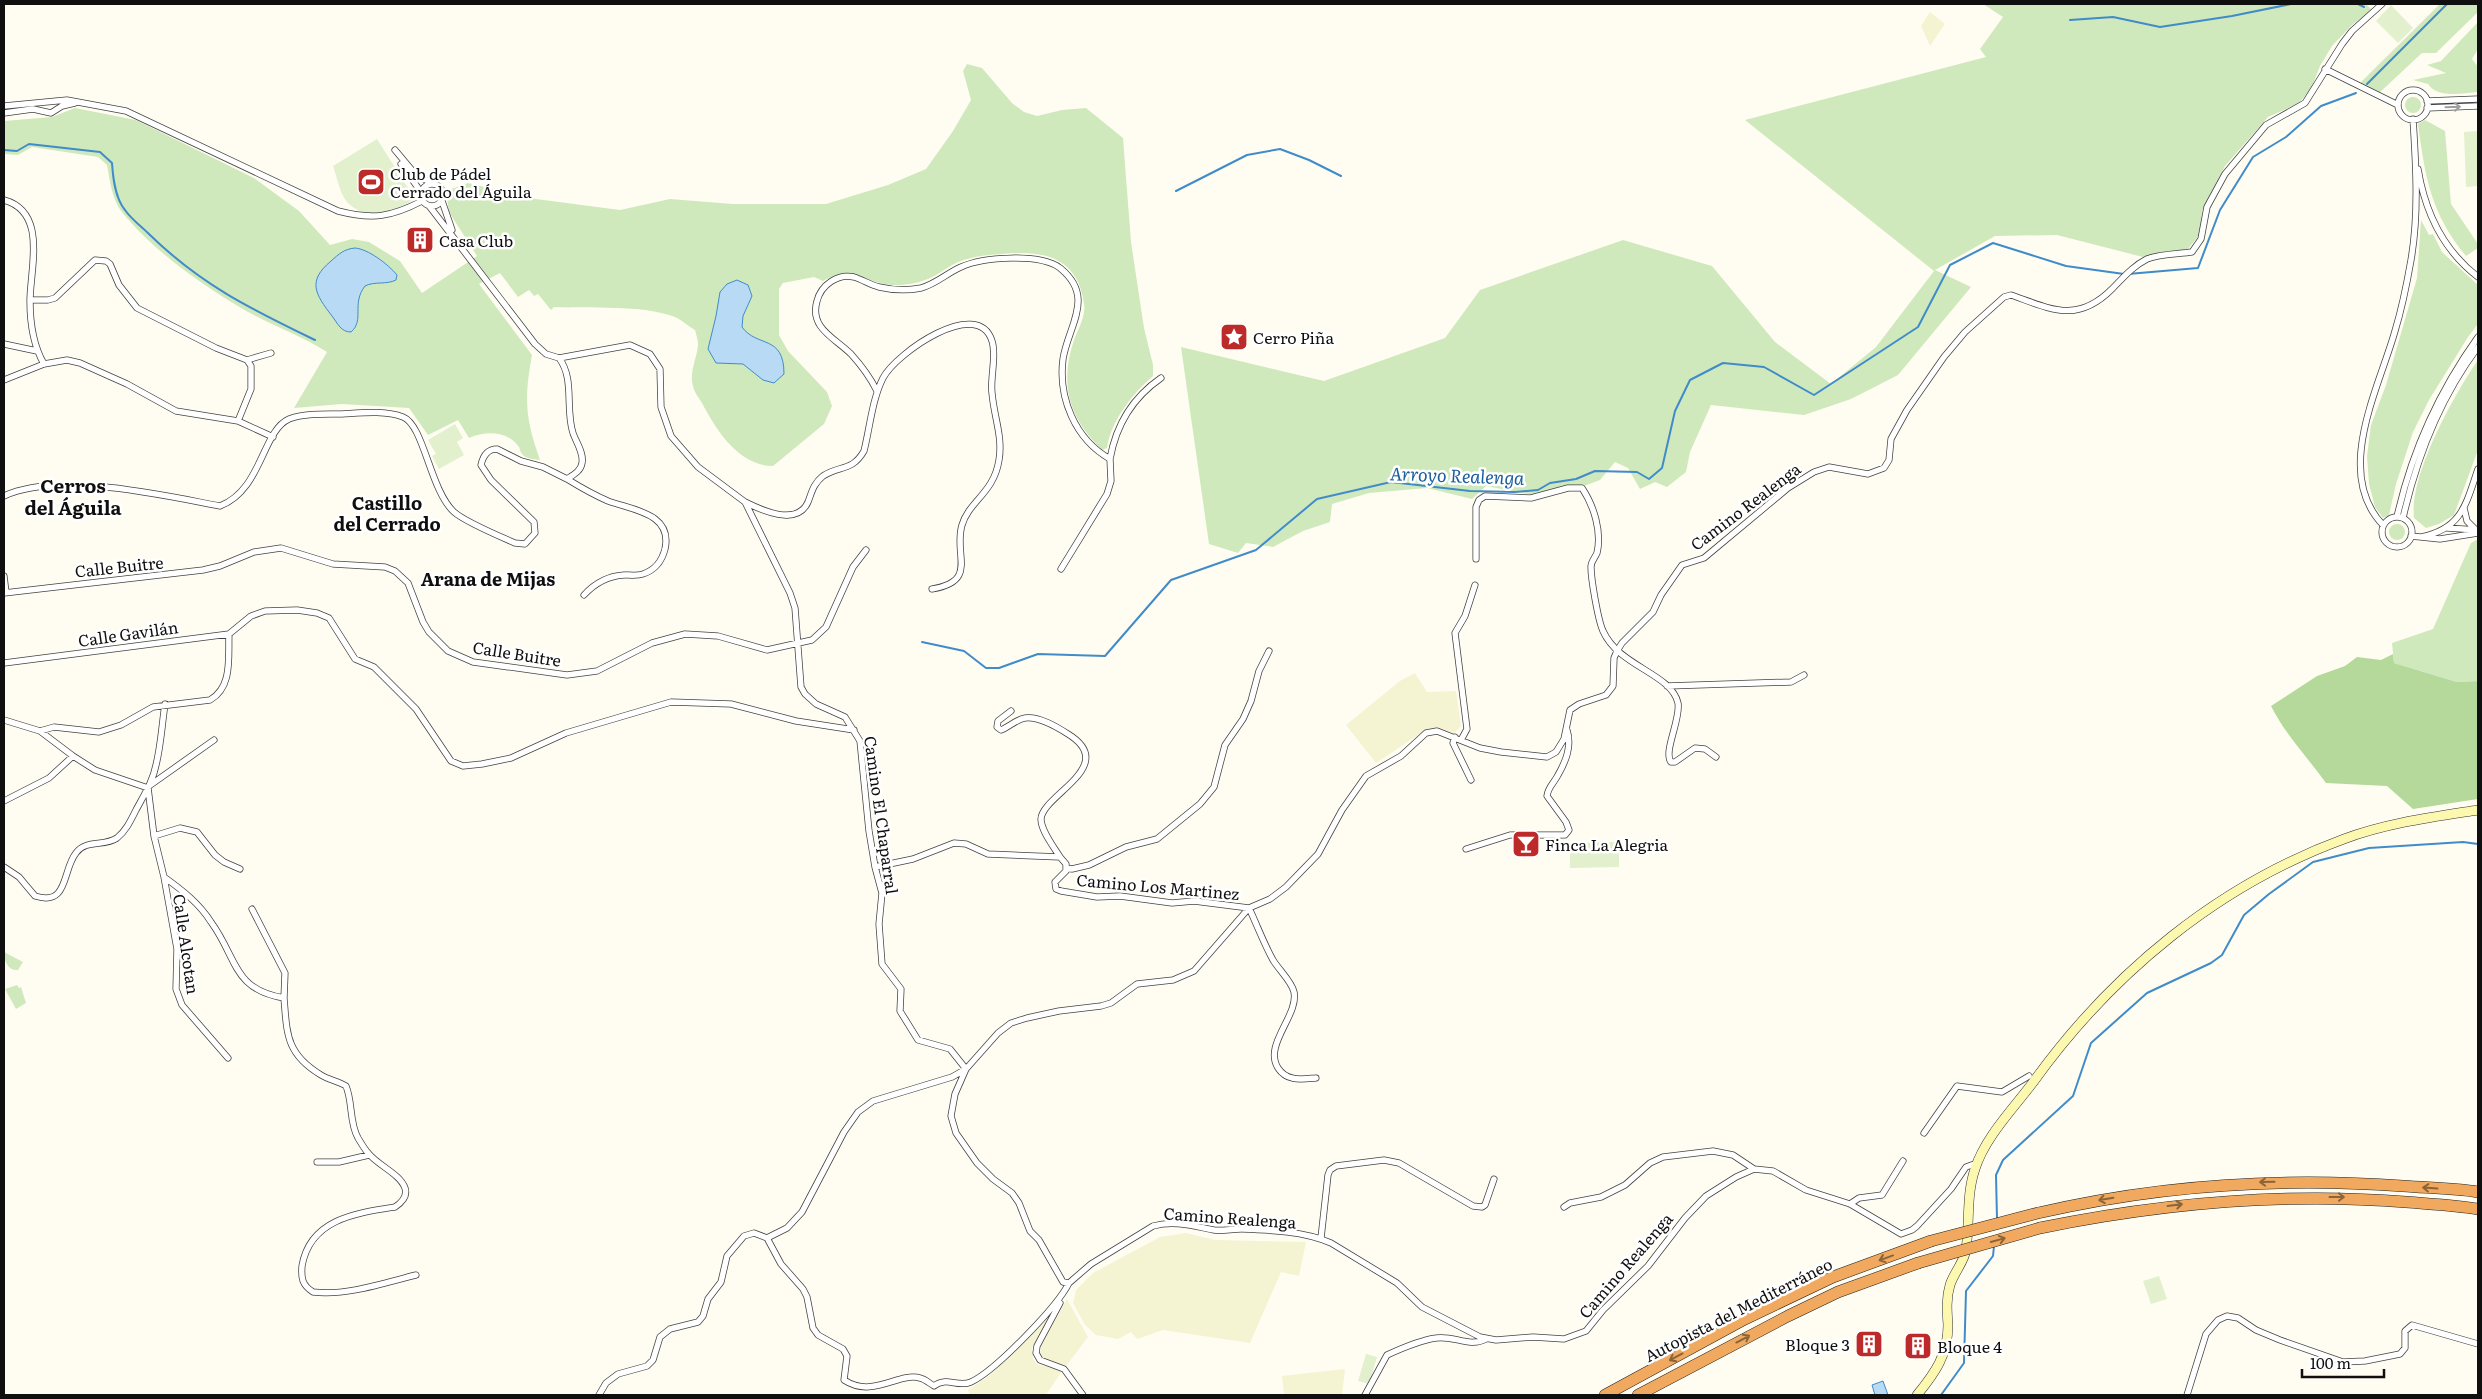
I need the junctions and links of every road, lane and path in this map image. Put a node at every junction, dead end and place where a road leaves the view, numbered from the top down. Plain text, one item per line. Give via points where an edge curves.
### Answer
1 (2382, 4) edge
2 (2325, 69) junction
3 (2478, 99) edge
4 (48, 101) junction
5 (2428, 101) junction
6 (79, 102) junction
7 (2398, 105) junction
8 (4, 106) edge
9 (2478, 106) edge
10 (2428, 108) junction
11 (47, 112) junction
12 (54, 112) junction
13 (4, 113) edge
14 (2413, 119) junction
15 (2414, 146) junction
16 (433, 184) junction
17 (421, 192) junction
18 (4, 200) edge
19 (422, 201) junction
20 (442, 201) junction
21 (430, 206) junction
22 (458, 241) junction
23 (2478, 277) edge
24 (30, 300) junction
25 (2478, 337) edge
26 (4, 344) edge
27 (2478, 347) edge
28 (37, 351) junction
29 (271, 352) dead end
30 (559, 358) junction
31 (248, 360) junction
32 (44, 364) junction
33 (1161, 378) dead end
34 (4, 380) edge
35 (877, 391) junction
36 (238, 420) junction
37 (273, 436) junction
38 (1110, 459) junction
39 (2478, 469) edge
40 (567, 479) junction
41 (4, 496) edge
42 (745, 502) junction
43 (2464, 508) junction
44 (2400, 518) junction
45 (2383, 525) junction
46 (2447, 528) junction
47 (2477, 531) edge
48 (2412, 536) junction
49 (2421, 537) junction
50 (866, 550) dead end
51 (1476, 559) dead end
52 (1060, 569) dead end
53 (4, 576) edge
54 (1475, 585) dead end
55 (932, 589) dead end
56 (5, 593) edge
57 (584, 595) dead end
58 (229, 634) junction
59 (798, 644) junction
60 (1269, 651) dead end
61 (1617, 652) junction
62 (4, 663) edge
63 (1804, 676) dead end
64 (1667, 686) junction
65 (165, 704) junction
66 (1011, 710) dead end
67 (4, 720) edge
68 (1567, 728) junction
69 (854, 730) junction
70 (40, 731) junction
71 (1458, 739) junction
72 (214, 740) dead end
73 (73, 756) junction
74 (1716, 756) dead end
75 (1471, 780) dead end
76 (148, 788) junction
77 (4, 801) edge
78 (2478, 810) edge
79 (154, 836) junction
80 (1466, 849) dead end
81 (1060, 856) junction
82 (4, 867) edge
83 (875, 867) junction
84 (1066, 868) junction
85 (240, 869) dead end
86 (164, 877) junction
87 (1248, 908) junction
88 (252, 909) dead end
89 (284, 998) junction
90 (228, 1058) dead end
91 (966, 1069) junction
92 (2029, 1076) dead end
93 (1316, 1078) dead end
94 (1924, 1133) dead end
95 (369, 1155) junction
96 (1903, 1161) dead end
97 (317, 1162) dead end
98 (1977, 1163) junction
99 (1754, 1169) junction
100 (1494, 1179) dead end
101 (2478, 1192) edge
102 (1850, 1204) junction
103 (1564, 1207) dead end
104 (2478, 1209) edge
105 (767, 1238) junction
106 (1321, 1238) junction
107 (416, 1275) dead end
108 (1069, 1283) junction
109 (1064, 1294) junction
110 (1486, 1339) junction
111 (2478, 1344) edge
112 (598, 1395) edge
113 (1083, 1395) edge
114 (1365, 1395) edge
115 (1605, 1395) edge
116 (1638, 1395) edge
117 (1916, 1395) edge
118 (2187, 1395) edge

1 - 2 street via 2352,31
2 - 7 street
2 - 61 street, Camino Realenga via 2305,103 2266,125 2225,174 2206,208 2202,239 2192,252 2148,258 2102,298 2079,311 2054,310 2010,295 2004,297 1965,332 1944,357 1891,439 1889,460 1884,468 1868,474 1829,467 1788,488 1704,558 1682,565 1674,573 1653,612
3 - 5 street
4 - 6 street
4 - 8 street
4 - 11 street via 44,106
4 - 12 street via 55,105
5 - 7 street via 2422,92 2413,90 2404,93
5 - 10 street
6 - 12 street via 62,106
6 - 19 street via 111,107 141,117 338,211 360,217 383,217
7 - 14 street via 2402,115
10 -> 9 street
10 - 14 street via 2421,117
11 - 12 street
11 - 13 street via 33,109
14 - 15 street
15 - 23 street via 2422,193 2434,226 2462,263
15 - 45 street via 2416,212 2411,259 2395,330 2368,415 2361,464 2363,488 2374,516
16 - 17 street
16 - 17 street via 416,175 395,150 406,173
16 - 20 street via 442,190
17 - 19 street
18 - 24 street via 13,202 22,211 31,227 35,252
19 - 21 street
20 - 21 street via 437,206
20 - 22 street via 448,223
21 - 22 street
22 - 30 street via 535,344 546,354
24 - 28 street
24 - 31 street via 55,298 90,264 100,259 110,264 119,285 138,308 216,348
25 - 44 street via 2436,402 2418,441 2404,484
26 - 28 street
27 - 44 street via 2441,405 2424,443
28 - 32 street
29 - 31 street
30 - 40 street via 567,372 570,420 583,460 578,471
30 - 42 street via 630,345 650,354 660,369 661,407 672,436 698,467
31 - 36 street via 251,389
32 - 34 street
32 - 36 street via 67,360 80,363 176,411
33 - 38 street via 1141,394 1125,415 1114,439
35 - 38 street via 859,363 822,331 818,323 815,315 817,301 829,283 848,276 879,287 908,289 932,284 970,264 1025,258 1045,260 1066,274 1078,300 1078,318 1063,359 1062,381 1066,401 1080,431
35 - 42 street via 860,458 817,481 800,512 772,513
35 - 55 street via 887,371 903,353 946,330 972,323 984,328 991,338 994,350 991,384 1000,436 999,463 991,484 961,526 961,573 951,585
36 - 37 street
37 - 40 street via 283,423 296,417 357,413 403,417 416,428 441,495 455,513 520,545 532,538 536,528 534,522 484,471 481,465 485,455 497,449
37 - 41 street via 241,493 233,501 220,506 90,486 45,484
38 - 52 street via 1111,481 1107,494
39 - 43 street
40 - 57 street via 607,500 652,515 666,537 664,555 654,568 640,575 602,580
42 - 59 street, Camino El Chaparral via 790,593 795,608
43 - 46 street
43 - 47 street via 2467,521
44 - 45 street via 2390,518
44 - 48 street via 2411,526
45 - 48 street via 2384,540 2392,546 2406,544
46 - 47 street
46 - 49 street
47 - 49 street via 2440,539
48 - 49 street
50 - 59 street, Calle Buitre via 853,567 822,633
51 - 61 street via 1476,507 1479,500 1485,496 1531,498 1568,488 1582,488 1596,514 1598,545 1591,569 1601,628
53 - 56 street
54 - 71 street via 1465,616 1455,633 1467,729
56 - 59 street, Calle Buitre via 203,570 254,552 281,548 328,562 377,566 395,571 408,583 423,622 438,642 459,657 489,666 557,675 585,674 604,668 652,643 684,634 718,636 767,650
58 - 62 street, Calle Gavilán
58 - 65 street via 226,682 217,696 210,700
58 - 69 street via 250,616 266,611 296,610 329,618 355,658 374,667 416,709 451,761 463,766 511,758 566,733 671,702 731,704 796,721
59 - 69 street, Camino El Chaparral via 799,680 805,694 816,704 845,717
60 - 84 street via 1243,719 1225,744 1214,787 1200,804 1158,839 1126,847 1089,865
61 - 64 street
61 - 68 street, Camino Realenga via 1613,686 1606,695 1570,710
63 - 64 street via 1791,682
64 - 74 street via 1678,702 1671,762 1676,762 1695,748
65 - 70 street via 100,732 54,727
65 - 76 street via 156,765
66 - 81 street via 998,721 1001,730 1025,718 1038,720 1070,735 1085,755 1077,778 1042,812 1041,821
67 - 70 street
68 - 71 street, Camino Realenga via 1556,752 1547,757 1494,751
68 - 80 street via 1568,752 1547,796 1566,822 1569,830 1565,835 1510,835
69 - 83 street, Camino El Chaparral via 860,741
70 - 73 street
71 - 75 street via 1453,743
71 - 87 street, Camino Realenga via 1437,731 1426,733 1396,759 1366,776 1342,810 1318,854 1286,888
72 - 76 street via 164,773
73 - 76 street via 96,770
73 - 77 street via 50,778
76 - 79 street, Calle Alcotan
76 - 82 street via 125,831 108,842 85,845 75,854 57,894 43,898 35,896 19,877
78 - 98 street via 2386,826 2345,839 2282,865 2178,930 2082,1020 2041,1071
79 - 85 street via 180,828 197,832 215,855
79 - 86 street, Calle Alcotan
81 - 83 street, Camino Los Martinez via 988,854 966,844 954,844 912,859
81 - 84 street, Camino Los Martinez
83 - 91 street, Camino El Chaparral via 882,893 879,924 882,964 901,989 900,1011 918,1040 950,1049
84 - 87 street, Camino Los Martinez via 1055,882 1061,892
86 - 89 street via 186,893 210,919 244,981 266,995
86 - 90 street, Calle Alcotan via 177,949 176,990 182,1005
87 - 91 street, Camino Realenga via 1194,971 1183,977 1137,984 1112,1003 1059,1010 1011,1023
87 - 93 street via 1272,959 1294,992 1294,1003 1275,1052 1276,1064 1282,1074 1296,1080
88 - 89 street via 285,973
89 - 95 street via 290,1046 315,1071 346,1086 350,1096 351,1120
91 - 105 street via 952,1077 873,1101 858,1112 802,1212 788,1228
91 - 108 street, Camino Realenga via 955,1094 952,1116 956,1133 977,1163 1012,1193 1030,1231 1039,1240 1062,1282
92 - 94 street via 2002,1092 1957,1086
95 - 97 street via 339,1162
95 - 107 street via 402,1182 405,1196 395,1206 343,1217 321,1230 306,1252 301,1276 303,1283 313,1292 323,1293
96 - 102 street via 1882,1195 1859,1198
98 - 102 street via 1966,1167 1951,1189 1906,1234 1896,1233
98 - 117 street via 1971,1185 1966,1252 1950,1285 1946,1350 1932,1376
99 - 102 street via 1773,1171 1806,1190
99 - 103 street via 1733,1155 1713,1152 1663,1156 1625,1185 1592,1200
99 - 110 street, Camino Realenga via 1714,1189 1697,1204 1639,1275 1581,1335 1564,1339
100 - 106 street via 1482,1207 1473,1206 1400,1162 1384,1160 1336,1166 1328,1175
101 -> 115 highway, Autopista del Mediterráneo, bridge via 2345,1182 2264,1182 2114,1198 2038,1213 1932,1241 1833,1277 1745,1319
116 -> 104 highway, Autopista del Mediterráneo, bridge via 1838,1292 1918,1263 2040,1228 2121,1212 2263,1198 2346,1197
105 - 109 street via 781,1264 803,1289 813,1328 818,1335 843,1349 848,1364 844,1380 851,1385 878,1388 915,1377 934,1386 945,1381 971,1382 1013,1347
105 - 112 street via 754,1233 744,1236 727,1256 721,1282 708,1299 698,1322 670,1329 660,1337 653,1360 647,1366 618,1374
106 - 108 street, Camino Realenga via 1163,1223 1091,1264
106 - 110 street, Camino Realenga via 1397,1283 1422,1307
108 - 109 street
109 - 113 street via 1036,1353 1040,1360 1064,1369
110 - 114 street via 1470,1343 1448,1337 1435,1338 1387,1355
111 - 118 street via 2412,1326 2405,1331 2405,1348 2400,1354 2343,1362 2283,1341 2238,1318 2227,1316 2218,1320 2206,1334

